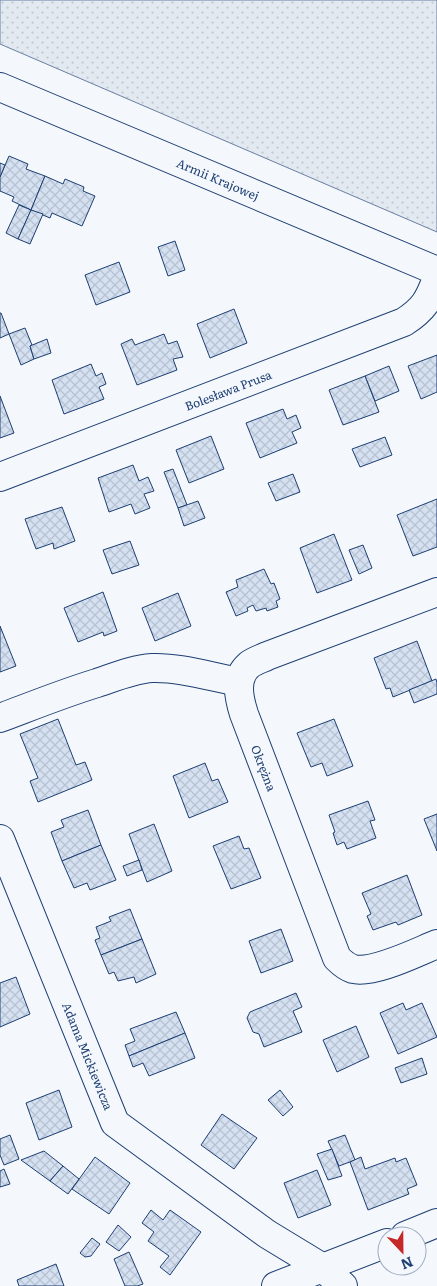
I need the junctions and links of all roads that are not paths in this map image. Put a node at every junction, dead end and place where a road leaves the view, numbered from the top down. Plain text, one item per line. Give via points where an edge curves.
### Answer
1 (0, 87) edge
2 (437, 271) edge
3 (437, 278) edge
4 (0, 477) edge
5 (437, 592) edge
6 (239, 682) junction
7 (0, 718) edge
8 (0, 838) edge
9 (437, 944) edge
10 (377, 1247) edge
11 (323, 1268) junction
12 (276, 1286) edge
13 (343, 1286) edge

1 - 2 street, Armii Krajowej
3 - 4 street, Bolesława Prusa via 428,300 404,322
5 - 6 street via 267,656 249,665
6 - 7 street via 151,668 65,693
6 - 9 street, Okrężna via 244,714 337,958 353,969 365,970
8 - 11 street, Adama Mickiewicza via 115,1123 267,1234
10 - 11 street
11 - 12 street
11 - 13 street, Adama Mickiewicza

